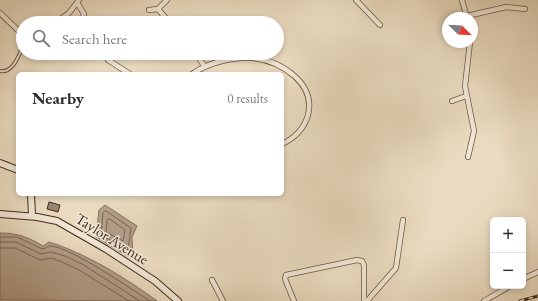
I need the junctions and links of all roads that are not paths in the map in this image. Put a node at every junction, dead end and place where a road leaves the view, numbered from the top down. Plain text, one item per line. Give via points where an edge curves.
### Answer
1 (167, 0) edge
2 (356, 0) edge
3 (462, 0) edge
4 (78, 2) edge
5 (158, 9) junction
6 (525, 9) dead end
7 (149, 10) dead end
8 (466, 12) edge
9 (0, 13) edge
10 (478, 14) edge
11 (65, 16) edge
12 (83, 16) edge
13 (164, 16) edge
14 (380, 25) dead end
15 (16, 29) edge
16 (469, 48) edge
17 (16, 60) edge
18 (108, 60) dead end
19 (200, 60) edge
20 (231, 60) edge
21 (260, 60) edge
22 (204, 66) junction
23 (0, 71) edge
24 (127, 72) edge
25 (195, 72) edge
26 (466, 96) junction
27 (452, 101) dead end
28 (284, 143) edge
29 (468, 157) dead end
30 (0, 163) edge
31 (16, 169) edge
32 (31, 196) edge
33 (0, 214) edge
34 (32, 216) junction
35 (403, 220) dead end
36 (538, 272) edge
37 (526, 278) edge
38 (212, 280) dead end
39 (505, 289) edge
40 (178, 301) edge
41 (222, 301) edge
42 (294, 301) edge
43 (364, 301) edge
44 (367, 301) edge
45 (484, 301) edge

1 - 5 street
2 - 14 street
3 - 8 street
4 - 11 street
4 - 12 street
5 - 7 street
5 - 13 street
6 - 10 street via 506,7
9 - 15 street
16 - 26 street via 465,79
17 - 23 lane via 8,70
18 - 24 street
19 - 22 street
20 - 22 street
21 - 28 street via 277,65 296,78 308,95 308,114 299,132
22 - 25 street
26 - 27 street
26 - 29 street via 474,130
30 - 31 main road
32 - 34 main road
33 - 34 main road, Taylor Avenue
34 - 40 main road, Taylor Avenue via 57,221 95,242 155,281
35 - 44 street via 396,268
36 - 37 street
38 - 41 street
39 - 45 street
42 - 43 street via 285,276 360,260 364,265

